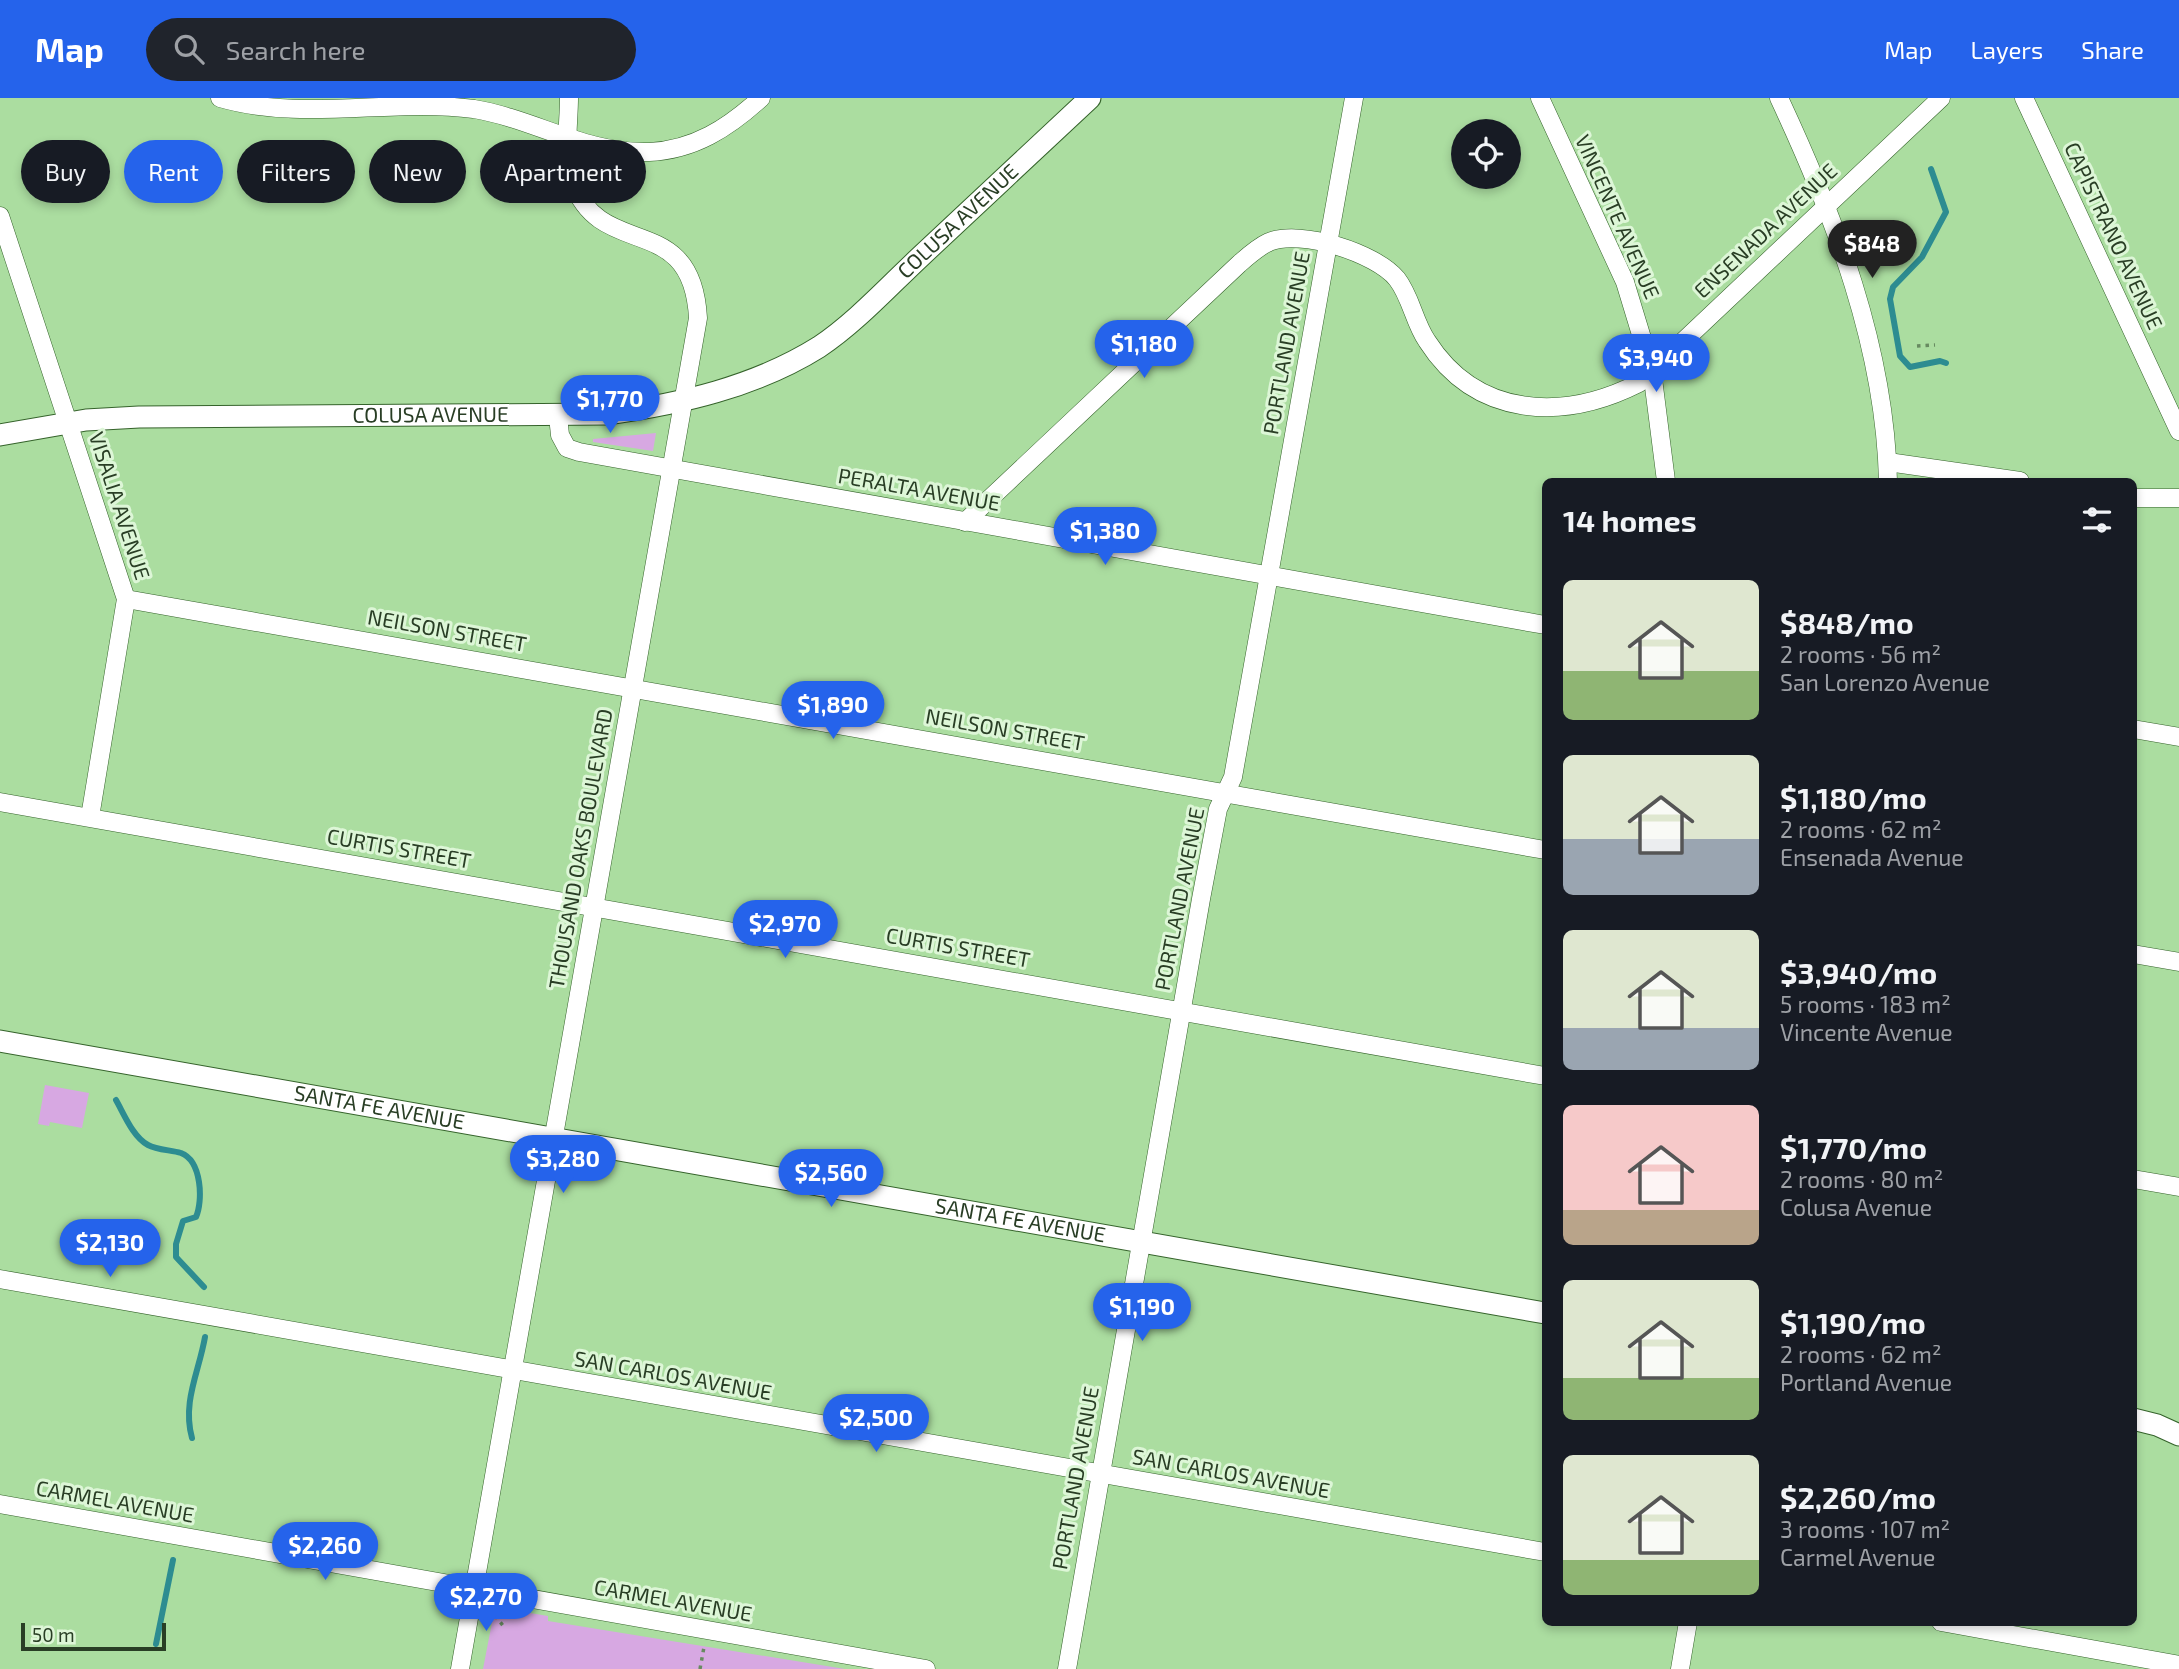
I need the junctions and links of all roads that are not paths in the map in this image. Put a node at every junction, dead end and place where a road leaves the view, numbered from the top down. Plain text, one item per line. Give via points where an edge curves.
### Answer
1 (220, 98) edge
2 (569, 98) edge
3 (761, 98) edge
4 (1090, 98) edge
5 (1354, 98) edge
6 (1540, 98) edge
7 (1779, 98) edge
8 (1941, 98) edge
9 (2024, 98) edge
10 (568, 139) junction
11 (1827, 204) junction
12 (0, 216) edge
13 (1328, 245) junction
14 (1652, 371) junction
15 (684, 401) junction
16 (558, 416) junction
17 (67, 422) junction
18 (2179, 431) edge
19 (0, 435) edge
20 (1888, 462) junction
21 (672, 470) junction
22 (1666, 478) edge
23 (1888, 478) edge
24 (1999, 478) edge
25 (2137, 498) edge
26 (2179, 498) edge
27 (965, 522) junction
28 (1269, 577) junction
29 (126, 599) junction
30 (1542, 624) edge
31 (632, 686) junction
32 (2137, 730) edge
33 (2179, 737) edge
34 (1226, 792) junction
35 (0, 802) edge
36 (90, 817) junction
37 (1542, 848) edge
38 (595, 907) junction
39 (2137, 955) edge
40 (2179, 962) edge
41 (1181, 1011) junction
42 (0, 1041) edge
43 (1542, 1075) edge
44 (554, 1139) junction
45 (2137, 1180) edge
46 (2179, 1186) edge
47 (1141, 1242) junction
48 (0, 1279) edge
49 (1542, 1312) edge
50 (512, 1371) junction
51 (2137, 1420) edge
52 (2179, 1436) edge
53 (1100, 1474) junction
54 (0, 1504) edge
55 (1542, 1551) edge
56 (474, 1589) junction
57 (1687, 1626) edge
58 (1963, 1626) edge
59 (2179, 1665) edge
60 (460, 1669) edge
61 (926, 1669) edge
62 (1067, 1669) edge
63 (1680, 1669) edge

1 - 10 street via 271,107 474,109
2 - 10 street, THOUSAND OAKS BOULEVARD
3 - 10 street via 716,135 678,148 613,151
4 - 15 street, COLUSA AVENUE via 874,301 819,346 762,375
5 - 13 street, PORTLAND AVENUE
6 - 14 street, VINCENTE AVENUE via 1625,282
7 - 11 street
8 - 11 street, ENSENADA AVENUE
9 - 18 street, CAPISTRANO AVENUE
10 - 15 street, THOUSAND OAKS BOULEVARD via 573,184 589,210 615,229 667,248 692,278 698,317
11 - 14 street, ENSENADA AVENUE
11 - 20 street via 1860,303
12 - 17 street, VISALIA AVENUE
13 - 14 street, ENSENADA AVENUE via 1354,250 1388,270 1406,294 1435,353 1459,377 1490,396 1544,407 1578,406 1616,395
13 - 27 street, ENSENADA AVENUE via 1286,239 1255,251
13 - 28 street, PORTLAND AVENUE
14 - 22 street, VINCENTE AVENUE
15 - 16 street, COLUSA AVENUE via 607,414
15 - 21 street, THOUSAND OAKS BOULEVARD
16 - 17 street, COLUSA AVENUE via 139,417
16 - 21 street, PERALTA AVENUE via 566,448
17 - 19 street, COLUSA AVENUE
17 - 29 street, VISALIA AVENUE
20 - 23 street
20 - 24 street
21 - 27 street, PERALTA AVENUE
21 - 31 street, THOUSAND OAKS BOULEVARD
25 - 26 street
27 - 28 street, PERALTA AVENUE
28 - 30 street, PERALTA AVENUE
28 - 34 street, PORTLAND AVENUE via 1233,777
29 - 31 street, NEILSON STREET
29 - 36 street, VISALIA AVENUE
31 - 34 street, NEILSON STREET
31 - 38 street, THOUSAND OAKS BOULEVARD
32 - 33 street
34 - 37 street, NEILSON STREET
34 - 41 street, PORTLAND AVENUE via 1218,809
35 - 36 street, CURTIS STREET
36 - 38 street, CURTIS STREET
38 - 41 street, CURTIS STREET
38 - 44 street, THOUSAND OAKS BOULEVARD
39 - 40 street
41 - 43 street, CURTIS STREET
41 - 47 street, PORTLAND AVENUE
42 - 44 street, SANTA FE AVENUE
44 - 47 street, SANTA FE AVENUE
44 - 50 street, THOUSAND OAKS BOULEVARD
45 - 46 street
47 - 49 street, SANTA FE AVENUE
47 - 53 street, PORTLAND AVENUE
48 - 50 street, SAN CARLOS AVENUE
50 - 53 street, SAN CARLOS AVENUE
50 - 56 street, THOUSAND OAKS BOULEVARD
51 - 52 street
53 - 55 street, SAN CARLOS AVENUE
53 - 62 street, PORTLAND AVENUE
54 - 56 street, CARMEL AVENUE
56 - 60 street, THOUSAND OAKS BOULEVARD
56 - 61 street, CARMEL AVENUE
57 - 63 street
58 - 59 street

